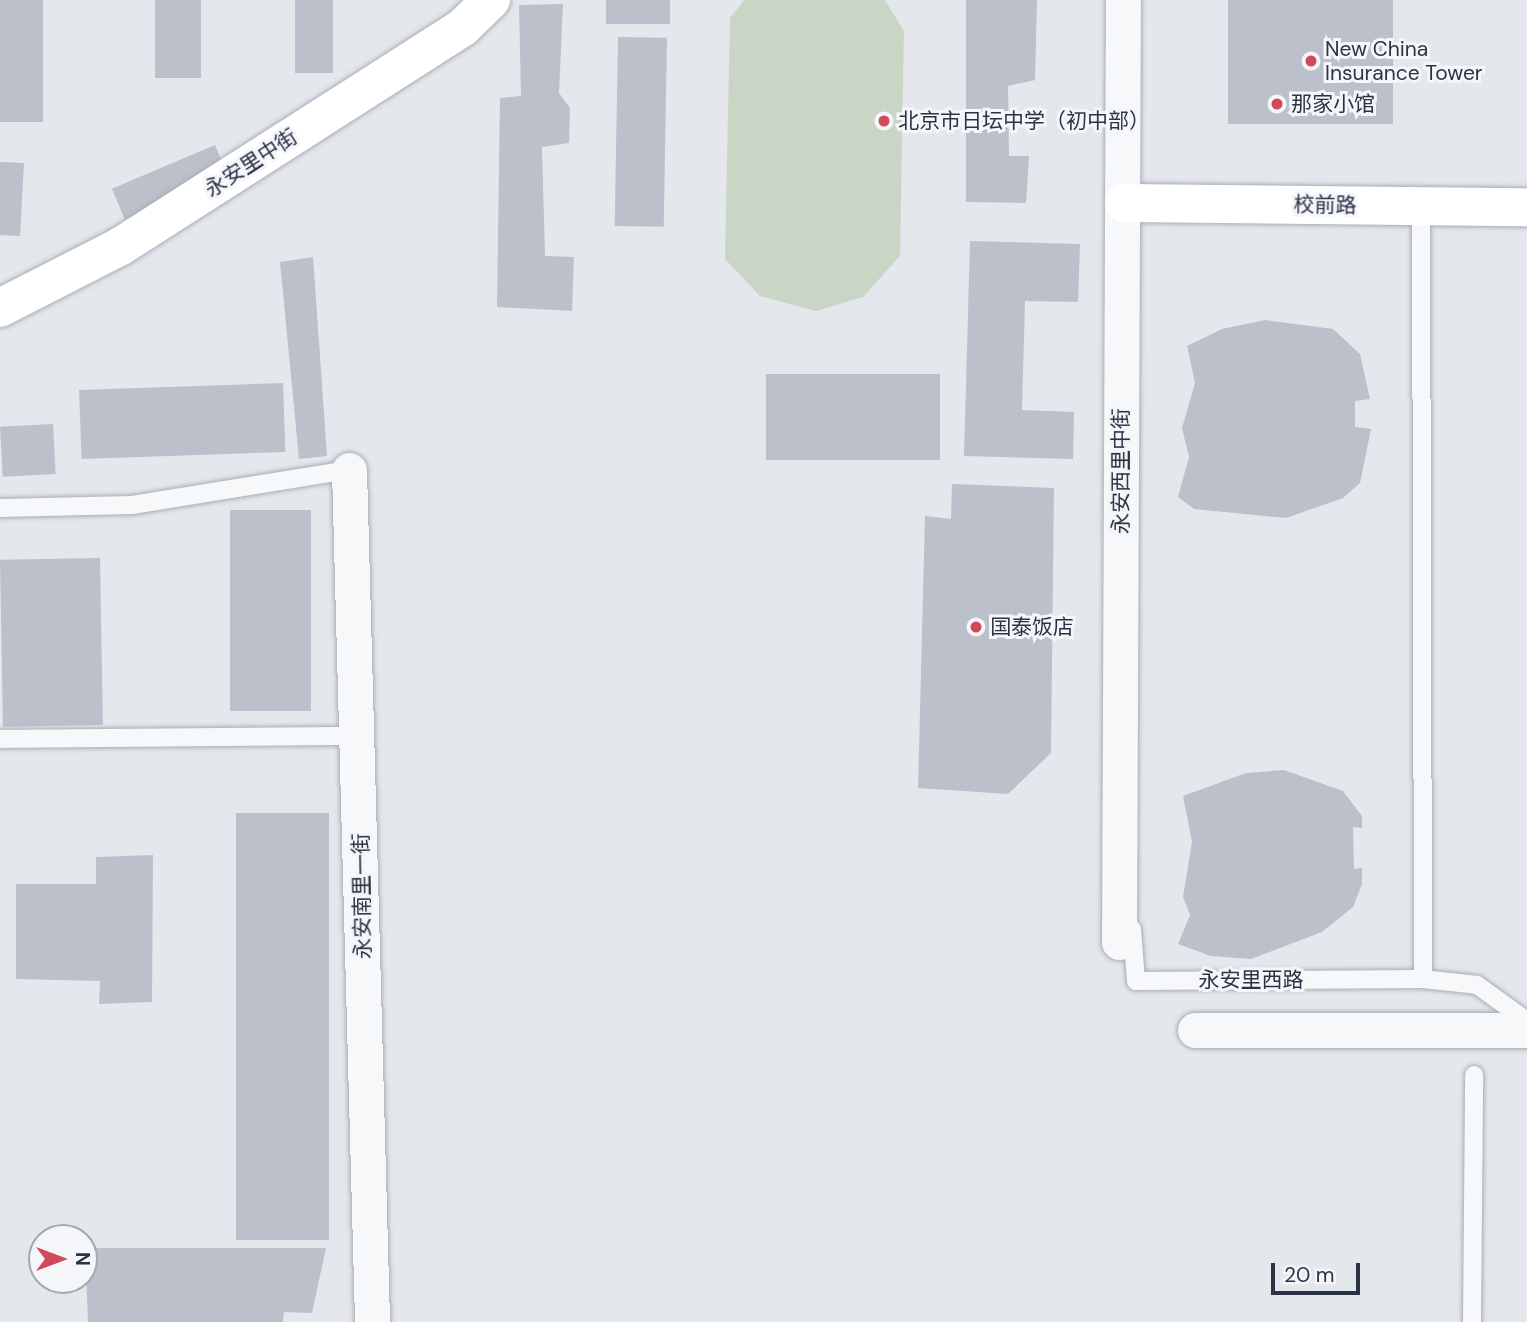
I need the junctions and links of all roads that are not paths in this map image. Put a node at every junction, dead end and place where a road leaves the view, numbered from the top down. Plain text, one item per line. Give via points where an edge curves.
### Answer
1 (491, 0) edge
2 (1123, 0) edge
3 (1124, 203) junction
4 (1421, 205) junction
5 (1527, 207) edge
6 (0, 307) edge
7 (349, 471) joint
8 (0, 508) edge
9 (358, 736) junction
10 (0, 739) edge
11 (1119, 810) junction
12 (1119, 942) dead end
13 (1423, 979) junction
14 (1527, 1021) edge
15 (1195, 1030) dead end
16 (1527, 1030) edge
17 (1474, 1075) dead end
18 (372, 1322) edge
19 (1472, 1322) edge

1 - 6 street, 永安里中街 via 463,27 121,246
2 - 3 street, 永安西里中街
3 - 4 street, 校前路
3 - 11 street, 永安西里中街
4 - 5 street, 校前路
4 - 13 lane
7 - 8 lane via 132,505
7 - 9 street, 永安南里一街
9 - 10 lane
9 - 18 street, 永安南里一街
11 - 12 street, 永安西里中街
11 - 13 lane, 永安里西路 via 1136,981
13 - 14 lane, 永安里西路 via 1477,985
15 - 16 street
17 - 19 lane

